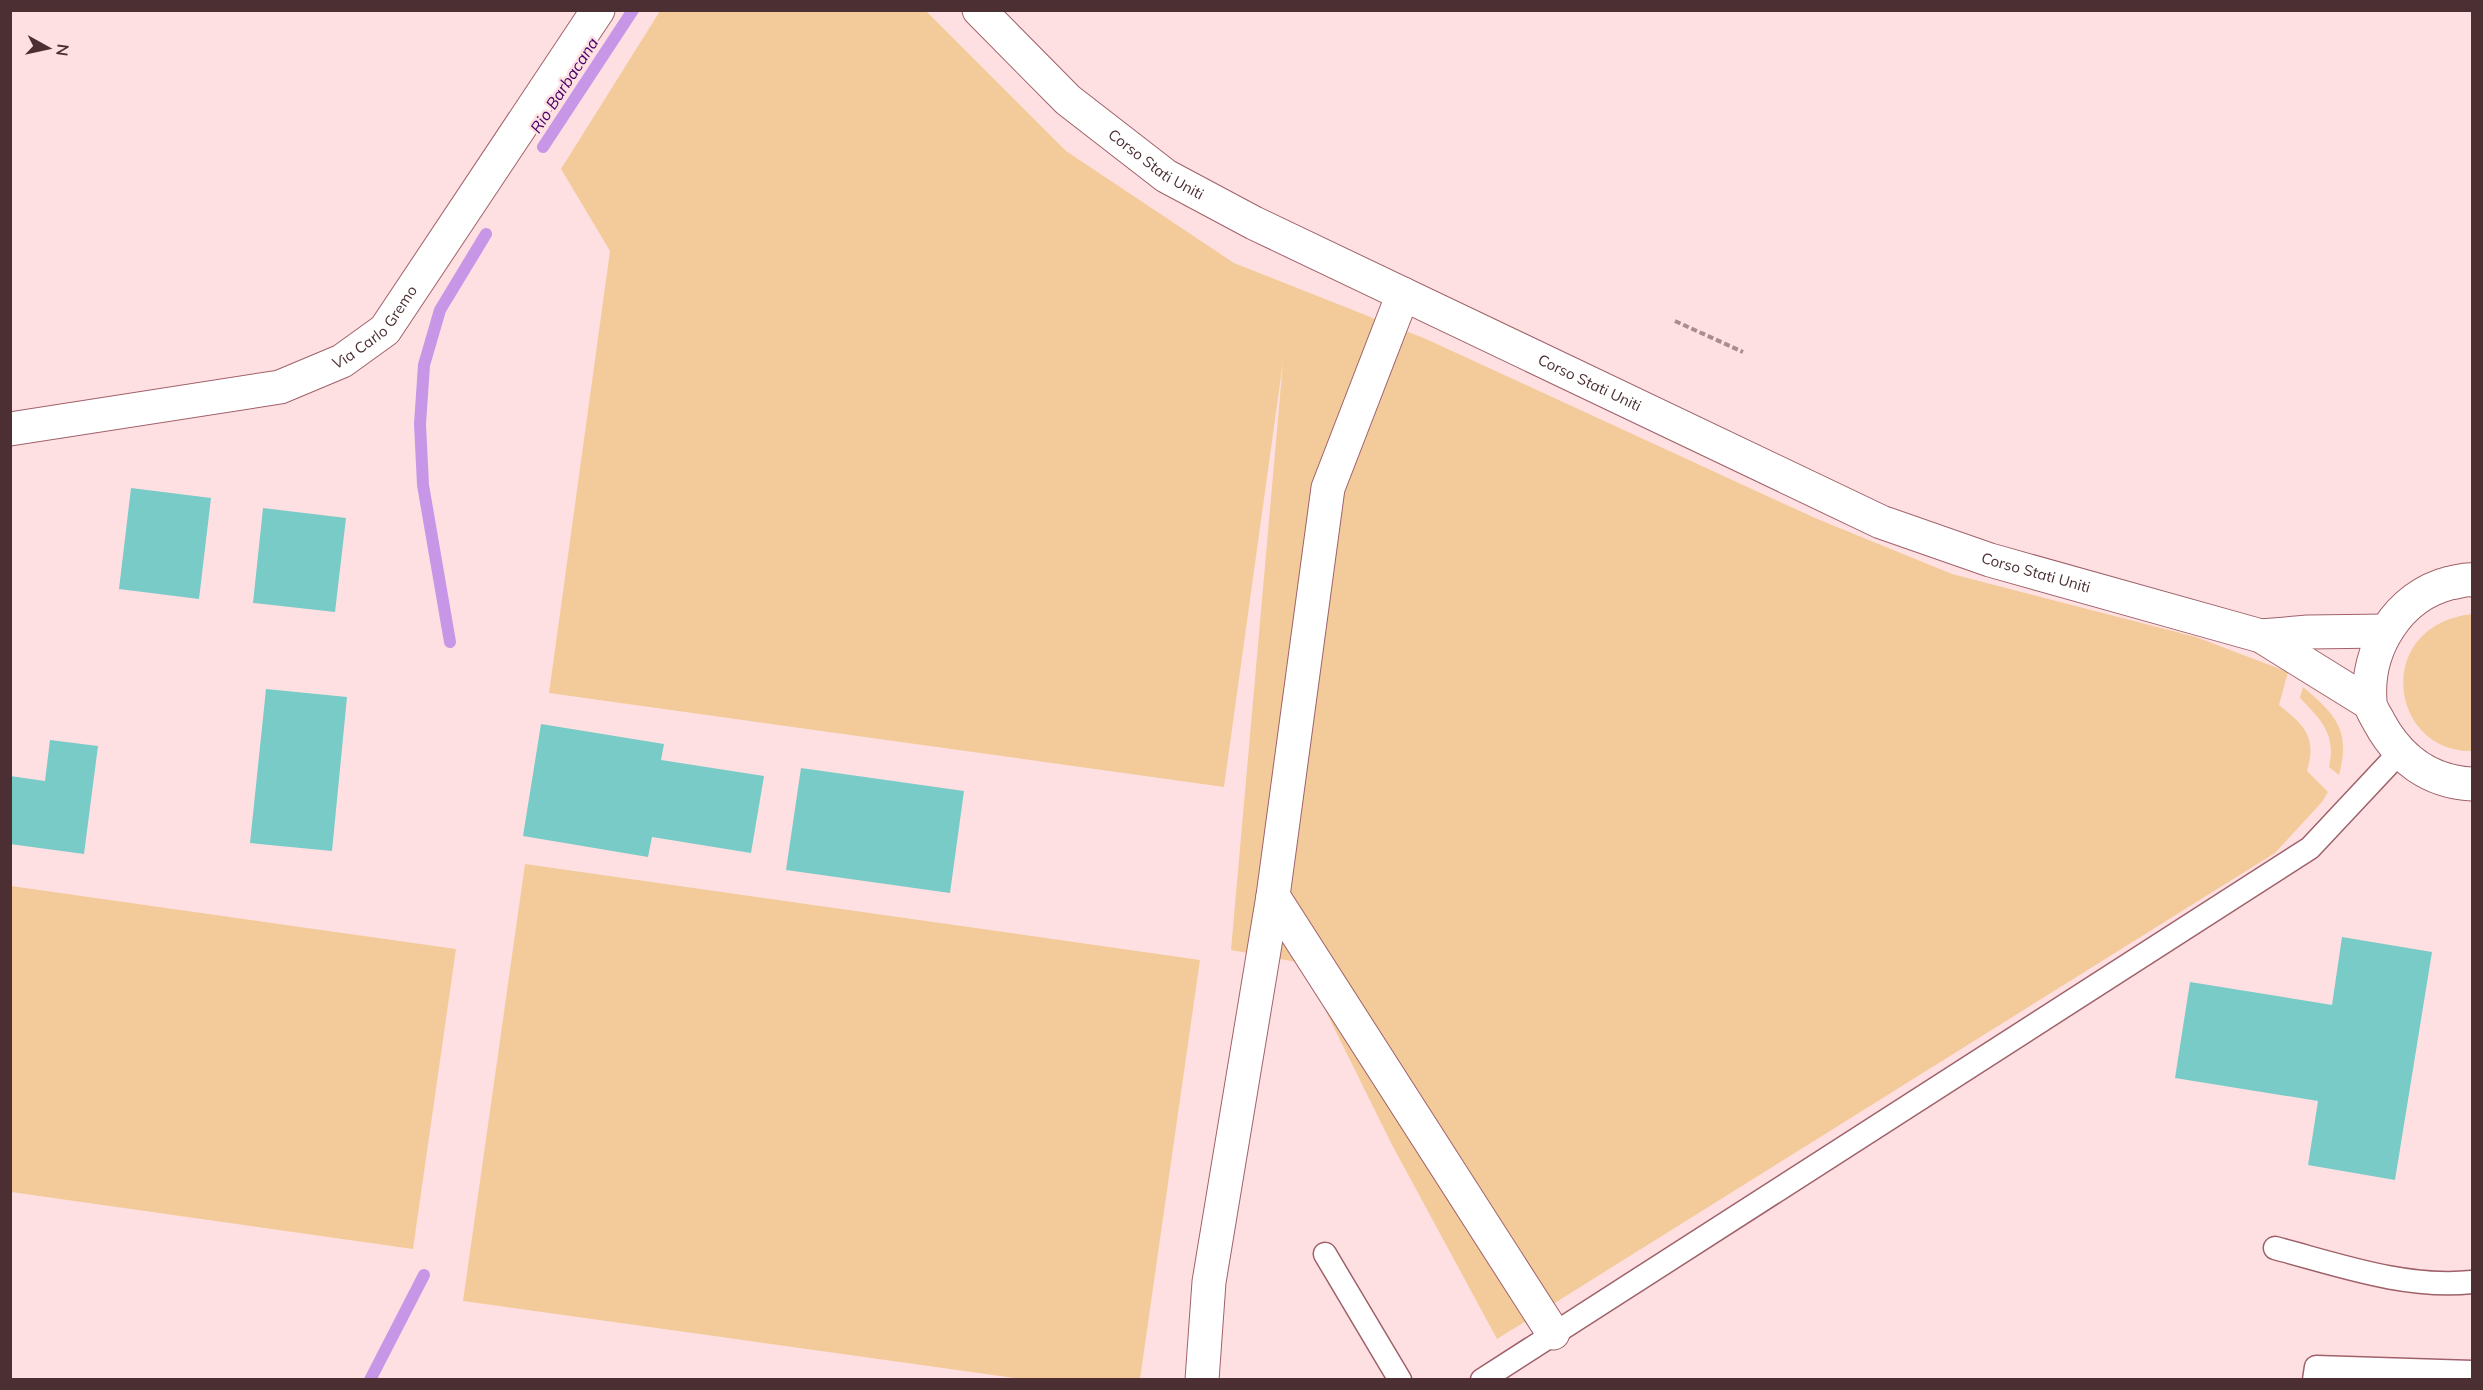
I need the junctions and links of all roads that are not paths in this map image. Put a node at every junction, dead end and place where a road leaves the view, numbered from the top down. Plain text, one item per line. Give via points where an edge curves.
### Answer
1 (598, 10) edge
2 (979, 10) edge
3 (1402, 294) junction
4 (10, 429) edge
5 (2472, 580) edge
6 (2385, 631) junction
7 (2261, 636) junction
8 (2369, 704) junction
9 (2399, 753) junction
10 (2472, 784) edge
11 (1273, 896) junction
12 (2275, 1248) dead end
13 (1325, 1254) dead end
14 (2472, 1282) edge
15 (1553, 1333) junction
16 (2472, 1372) edge
17 (1202, 1380) edge
18 (1400, 1380) edge
19 (1482, 1380) edge
20 (2314, 1380) edge

1 - 4 street, Via Carlo Gremo via 386,330 342,361 280,387
2 - 3 street, Corso Stati Uniti via 1068,99 1166,176
3 - 7 street, Corso Stati Uniti via 1881,522 1990,560
3 - 11 street via 1328,488
5 - 6 street via 2434,587 2406,605
6 - 7 street, Corso Stati Uniti
6 - 8 street via 2372,662
7 - 8 street, Corso Stati Uniti
8 - 9 street
9 - 10 street via 2424,772 2452,783
9 - 15 lane via 2310,848
11 - 15 street
11 - 17 street via 1209,1282
12 - 14 lane via 2396,1279 2444,1285
13 - 18 lane
15 - 19 lane
16 - 20 lane via 2316,1367

